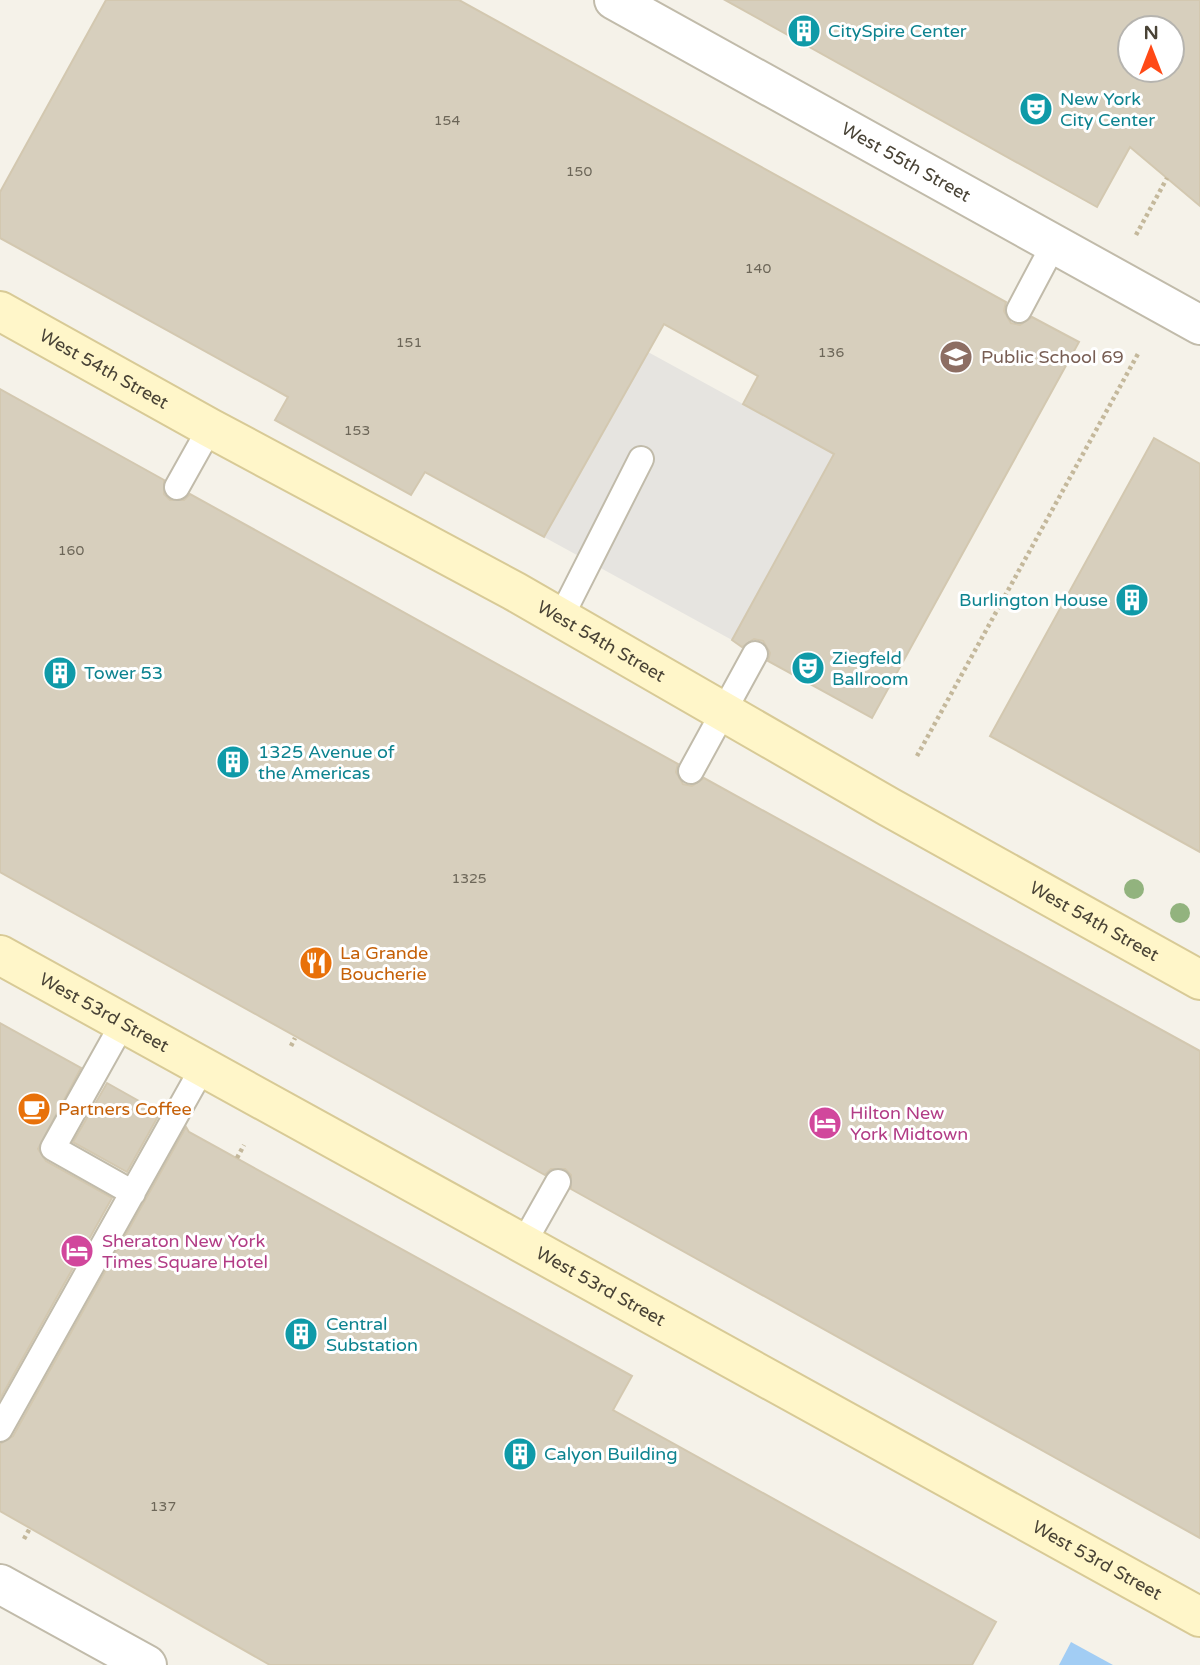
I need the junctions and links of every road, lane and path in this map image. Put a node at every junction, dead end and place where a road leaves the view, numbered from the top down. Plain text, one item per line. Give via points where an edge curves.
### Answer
1 (614, 0) edge
2 (1167, 178) dead end
3 (1136, 235) dead end
4 (1054, 244) junction
5 (0, 310) edge
6 (1019, 310) dead end
7 (1200, 325) edge
8 (1139, 352) dead end
9 (210, 428) junction
10 (641, 459) dead end
11 (177, 487) dead end
12 (560, 619) junction
13 (755, 654) dead end
14 (723, 712) junction
15 (917, 756) dead end
16 (691, 771) dead end
17 (0, 955) edge
18 (1200, 979) edge
19 (123, 1023) junction
20 (295, 1038) dead end
21 (291, 1046) dead end
22 (203, 1067) junction
23 (244, 1145) dead end
24 (237, 1158) dead end
25 (558, 1182) dead end
26 (133, 1193) junction
27 (523, 1244) junction
28 (0, 1429) edge
29 (30, 1528) dead end
30 (24, 1539) dead end
31 (0, 1584) edge
32 (1200, 1617) edge
33 (148, 1665) edge

1 - 4 street, West 55th Street
2 - 3 path
4 - 6 lane
4 - 7 street, West 55th Street
5 - 9 main road, West 54th Street
8 - 15 path
9 - 11 lane
9 - 12 main road, West 54th Street
10 - 12 lane
12 - 14 main road, West 54th Street
13 - 14 lane
14 - 16 lane
14 - 18 main road, West 54th Street
17 - 19 main road, West 53rd Street
19 - 22 main road, West 53rd Street
19 - 26 lane via 53,1147
20 - 21 path
22 - 26 lane
22 - 27 main road, West 53rd Street
23 - 24 path
25 - 27 lane
26 - 28 lane
27 - 32 main road, West 53rd Street
29 - 30 path
31 - 33 street

